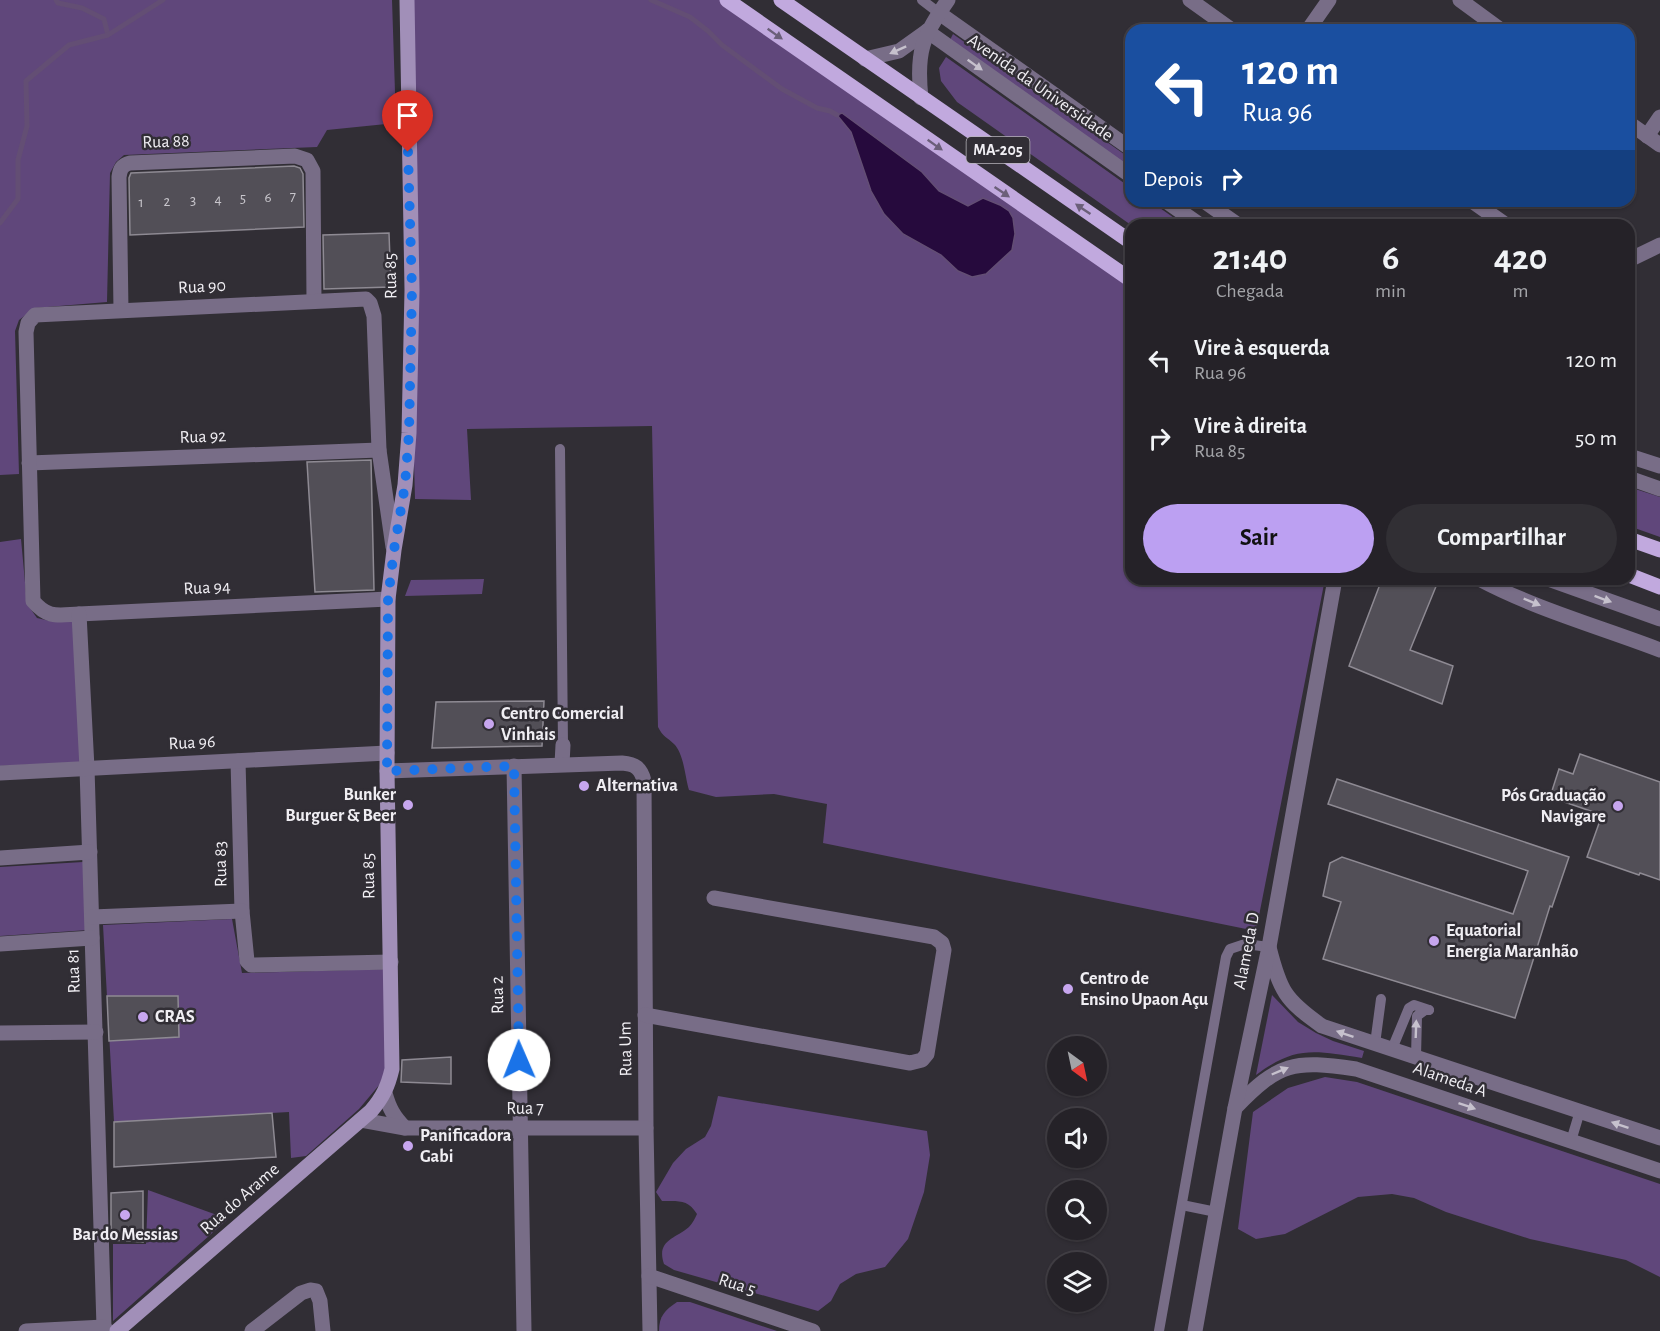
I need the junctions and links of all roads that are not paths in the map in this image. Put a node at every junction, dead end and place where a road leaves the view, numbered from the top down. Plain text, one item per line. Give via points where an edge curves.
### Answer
1 (407, 0) edge
2 (727, 0) edge
3 (781, 0) edge
4 (922, 0) edge
5 (1190, 0) edge
6 (1329, 0) edge
7 (1460, 0) edge
8 (944, 6) edge
9 (1224, 24) edge
10 (1312, 24) edge
11 (1493, 24) edge
12 (927, 31) junction
13 (865, 59) junction
14 (921, 98) junction
15 (1660, 117) edge
16 (1635, 127) edge
17 (1647, 136) junction
18 (1125, 144) edge
19 (1660, 145) edge
20 (1125, 172) edge
21 (1174, 207) edge
22 (1212, 207) edge
23 (1480, 207) edge
24 (1192, 219) edge
25 (1230, 219) edge
26 (1498, 219) edge
27 (1125, 238) edge
28 (1660, 244) edge
29 (1635, 257) edge
30 (1125, 276) edge
31 (315, 301) junction
32 (370, 303) joint
33 (121, 310) junction
34 (560, 449) dead end
35 (379, 450) junction
36 (1635, 458) edge
37 (29, 463) junction
38 (1660, 466) edge
39 (1635, 480) edge
40 (1660, 489) edge
41 (1635, 541) edge
42 (394, 550) junction
43 (1660, 550) edge
44 (1635, 578) edge
45 (1334, 585) edge
46 (1490, 585) edge
47 (1565, 585) edge
48 (1660, 586) edge
49 (388, 599) junction
50 (80, 614) junction
51 (1660, 619) edge
52 (1660, 650) edge
53 (563, 745) joint
54 (387, 753) junction
55 (238, 761) junction
56 (562, 764) junction
57 (514, 766) junction
58 (87, 768) junction
59 (387, 771) junction
60 (0, 773) edge
61 (90, 852) junction
62 (0, 858) edge
63 (714, 898) dead end
64 (242, 911) junction
65 (92, 917) junction
66 (92, 938) junction
67 (0, 944) edge
68 (1269, 947) junction
69 (391, 962) junction
70 (1381, 999) dead end
71 (645, 1015) junction
72 (96, 1032) junction
73 (0, 1033) edge
74 (1375, 1044) junction
75 (1392, 1049) junction
76 (1416, 1057) junction
77 (385, 1093) junction
78 (1235, 1108) junction
79 (1581, 1111) junction
80 (362, 1120) junction
81 (405, 1128) junction
82 (520, 1128) junction
83 (646, 1128) junction
84 (1660, 1138) edge
85 (1571, 1142) junction
86 (1660, 1171) edge
87 (1182, 1205) junction
88 (1216, 1212) junction
89 (649, 1276) junction
90 (109, 1330) edge
91 (26, 1331) edge
92 (252, 1331) edge
93 (323, 1331) edge
94 (524, 1331) edge
95 (650, 1331) edge
96 (813, 1331) edge
97 (1159, 1331) edge
98 (1195, 1331) edge

1 - 42 main road, Rua 85 via 412,290 409,433
2 -> 30 main road, MA-205
3 - 13 main road, MA-205
4 - 8 lane
5 - 9 street
6 - 10 street
7 - 11 street
8 - 12 street
8 - 18 street, Avenida da Universidade
12 -> 13 street via 898,51
12 - 14 street via 919,63
12 -> 20 street, Avenida da Universidade
13 - 14 main road, MA-205
27 -> 14 main road, MA-205
15 - 17 street
16 - 17 street
17 - 19 street
21 - 24 street
22 - 25 street
23 - 26 street
28 - 29 street
31 - 32 street, Rua 90 via 360,298
31 - 33 street, Rua 90
31 - 33 street, Rua 88 via 313,171 309,162 301,157 124,165 119,177
32 - 35 street, Rua 85 via 374,316
33 - 37 street, Rua 90 via 35,315 28,323
34 - 53 lane
35 - 37 street, Rua 92
35 - 42 street, Rua 85
36 - 38 street
37 - 50 street, Rua 94 via 33,601 43,612
39 - 40 street
41 - 43 main road
42 - 49 main road, Rua 85
44 - 48 main road
45 - 68 street, Alameda D
46 -> 52 street
47 -> 51 street
49 - 50 street, Rua 94
49 - 54 main road, Rua 85
50 - 58 street, Rua 81
53 - 56 street
54 - 55 street, Rua 96
54 - 59 main road, Rua 85
55 - 58 street, Rua 96
55 - 64 street, Rua 83
56 - 57 street
56 - 71 street, Rua Um via 622,763 632,764 642,772
57 - 59 street
57 - 82 street, Rua 2
58 - 60 street, Rua 96
58 - 61 street, Rua 81
59 - 69 main road, Rua 85
61 - 62 street
61 - 65 street, Rua 81
63 - 71 street via 939,940 944,950 927,1054 910,1063
64 - 65 street
64 - 69 street, Rua 83 via 245,955 251,965
65 - 66 street, Rua 81
66 - 67 street
66 - 72 street, Rua 81
74 -> 68 street, Alameda A via 1322,1026 1300,1010 1283,991
68 - 78 street, Alameda D
68 - 87 lane via 1245,944 1230,949 1226,957
69 - 77 main road, Rua 85 via 392,1069
70 - 74 lane
71 - 83 street, Rua Um
72 - 73 street
72 - 90 street, Rua 81
74 - 75 street, Alameda A
75 - 76 street, Alameda A
76 -> 75 lane via 1417,1016 1429,1010 1414,1005 1409,1008
76 - 79 street, Alameda A
77 - 80 main road, Rua do Arame
77 - 81 street via 395,1118
78 -> 85 street, Alameda A via 1272,1074 1289,1067 1318,1064 1356,1069
78 - 88 street, Alameda D
84 -> 79 street, Alameda A
79 - 85 lane
80 - 81 street, Rua 7
80 - 90 main road, Rua do Arame
81 - 82 street, Rua 7
82 - 83 street, Rua 7
82 - 94 street, Rua 2
83 - 89 street, Rua Um
85 - 86 street, Alameda A
87 - 88 lane
87 - 97 lane
88 - 98 street, Alameda D
89 - 95 street, Rua Um
89 - 96 street, Rua 5
90 - 91 street
92 - 93 street via 310,1290 320,1299

